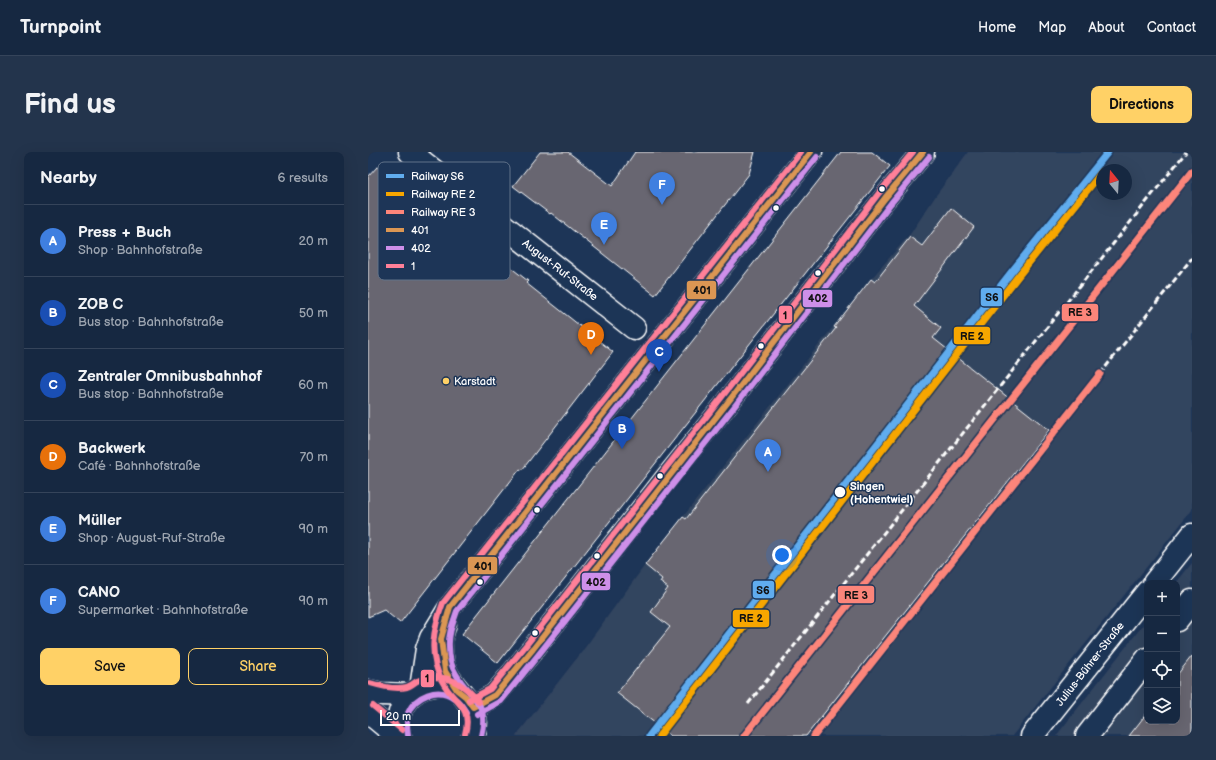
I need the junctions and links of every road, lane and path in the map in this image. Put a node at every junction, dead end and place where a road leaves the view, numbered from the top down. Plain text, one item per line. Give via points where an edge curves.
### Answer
1 (410, 152) edge
2 (811, 152) edge
3 (923, 152) edge
4 (423, 162) edge
5 (510, 231) edge
6 (634, 328) dead end
7 (1192, 535) edge
8 (1156, 580) edge
9 (1144, 596) edge
10 (1192, 601) edge
11 (450, 607) junction
12 (1180, 616) edge
13 (1144, 663) edge
14 (457, 690) junction
15 (368, 691) edge
16 (415, 691) junction
17 (472, 707) junction
18 (368, 712) edge
19 (397, 736) edge
20 (400, 736) edge
21 (473, 736) edge
22 (1032, 736) edge
23 (1087, 736) edge

1 - 4 street, August-Ruf-Straße
2 - 11 street
3 - 17 street via 495,695
5 - 6 street, August-Ruf-Straße
7 - 8 street
9 - 22 street, Julius-Bührer-Straße
10 - 12 street
11 - 14 street via 441,639 445,671
11 - 16 street via 431,638
13 - 23 street
14 - 16 street via 433,685
14 - 17 street
15 - 16 street via 380,694
16 - 20 street via 403,705 398,717
17 - 21 street via 476,719
18 - 19 street

